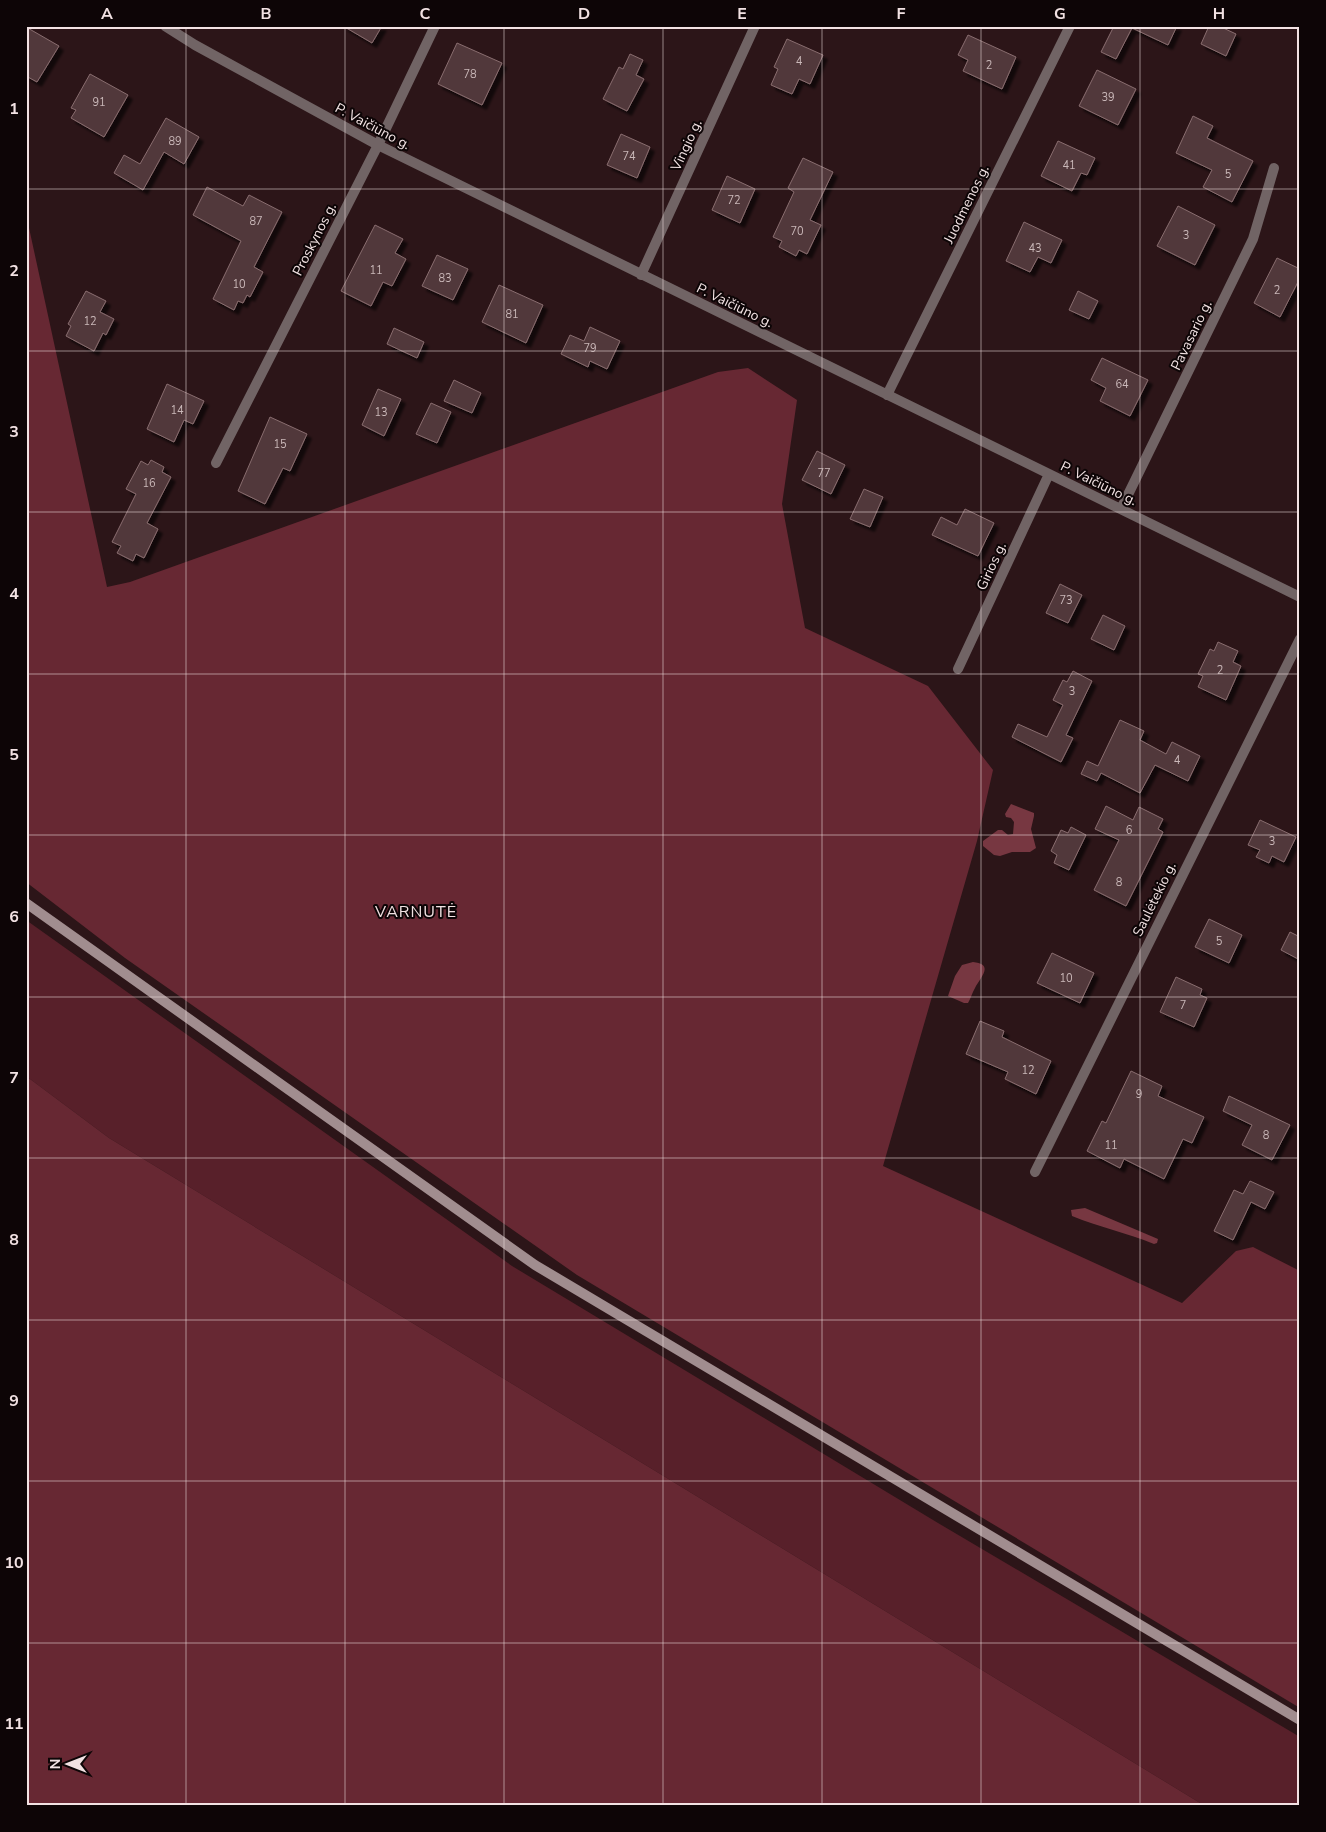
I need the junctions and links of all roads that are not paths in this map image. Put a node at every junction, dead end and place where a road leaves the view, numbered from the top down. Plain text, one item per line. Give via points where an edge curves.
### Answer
1 (165, 26) edge
2 (435, 26) edge
3 (756, 26) edge
4 (1070, 26) edge
5 (378, 145) junction
6 (1274, 168) dead end
7 (641, 275) junction
8 (887, 395) junction
9 (216, 463) dead end
10 (1049, 474) junction
11 (1121, 509) junction
12 (1300, 597) edge
13 (1300, 639) edge
14 (958, 669) dead end
15 (26, 903) edge
16 (1035, 1172) dead end
17 (1300, 1720) edge

1 - 5 street, P. Vaičiūno g.
2 - 5 street, Proskynos g.
3 - 7 street, Vingio g.
4 - 8 street, Juodmenos g.
5 - 7 street, P. Vaičiūno g.
5 - 9 street, Proskynos g.
6 - 11 street, Pavasario g. via 1253,239
7 - 8 street, P. Vaičiūno g.
8 - 10 street, P. Vaičiūno g.
10 - 11 street, P. Vaičiūno g.
10 - 14 street, Girios g.
11 - 12 street, P. Vaičiūno g.
13 - 16 street, Saulėtekio g.
15 - 17 main road via 535,1265

